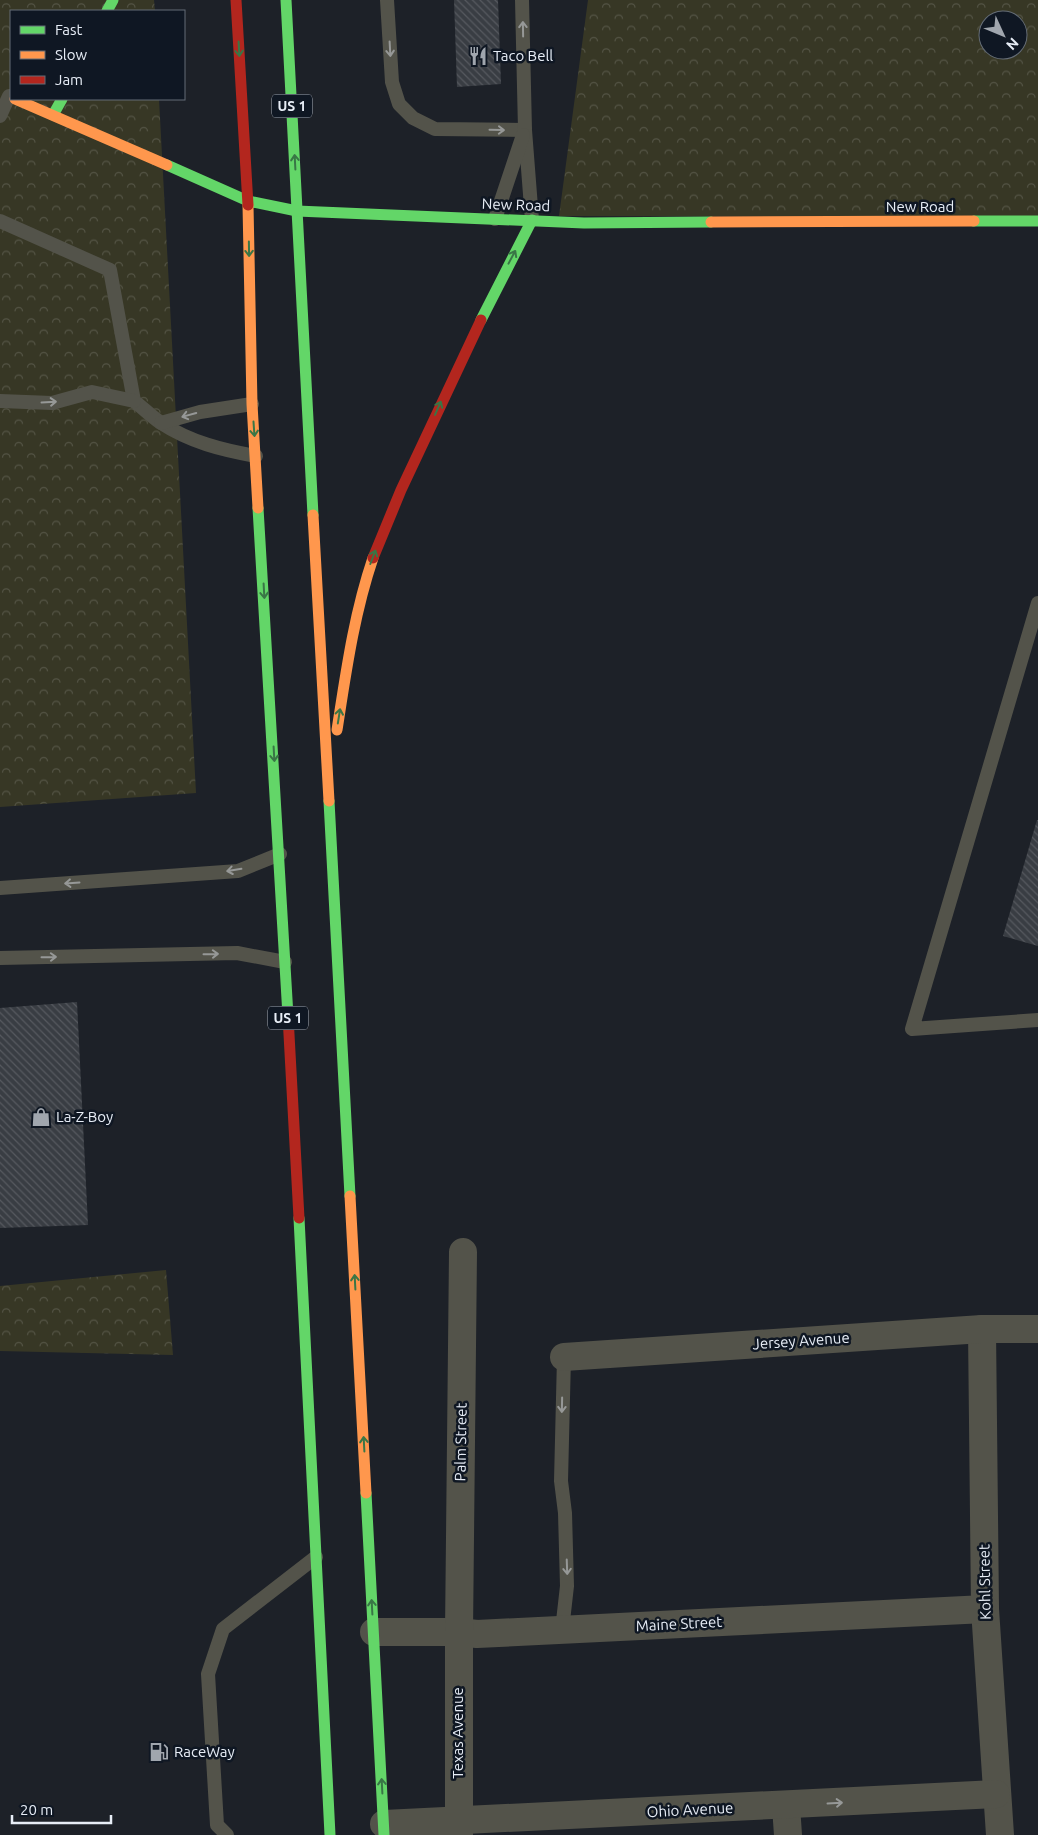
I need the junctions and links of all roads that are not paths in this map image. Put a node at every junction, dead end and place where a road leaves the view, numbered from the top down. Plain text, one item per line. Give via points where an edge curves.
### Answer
1 (236, 0) edge
2 (286, 0) edge
3 (387, 0) edge
4 (522, 0) edge
5 (9, 96) edge
6 (18, 100) edge
7 (61, 100) edge
8 (0, 116) edge
9 (53, 116) junction
10 (525, 130) junction
11 (248, 201) junction
12 (297, 211) junction
13 (496, 219) junction
14 (532, 220) junction
15 (0, 221) edge
16 (1038, 221) edge
17 (0, 401) edge
18 (134, 401) junction
19 (252, 404) junction
20 (161, 423) junction
21 (256, 456) junction
22 (1038, 603) edge
23 (328, 781) junction
24 (280, 854) junction
25 (0, 888) edge
26 (0, 958) edge
27 (285, 962) junction
28 (1038, 1020) edge
29 (463, 1252) dead end
30 (982, 1329) junction
31 (1038, 1330) edge
32 (564, 1357) joint
33 (316, 1557) junction
34 (985, 1609) junction
35 (562, 1630) junction
36 (374, 1632) junction
37 (459, 1632) junction
38 (996, 1794) junction
39 (786, 1806) junction
40 (458, 1828) edge
41 (384, 1830) edge
42 (227, 1835) edge
43 (330, 1835) edge
44 (788, 1835) edge
45 (1000, 1835) edge

1 -> 11 main road, US 1
12 -> 2 main road, US 1
3 -> 10 lane via 392,82 399,104 413,118 435,129
10 -> 4 lane
5 - 8 lane
6 - 9 main road, New Road
7 - 9 main road
9 - 11 main road, New Road
10 - 13 lane
10 - 14 lane
11 - 12 main road, New Road
11 -> 19 main road, US 1
12 - 13 main road, New Road
12 - 23 main road, US 1
13 - 14 main road, New Road
14 - 16 main road, New Road via 584,223
23 -> 14 main road via 354,622 369,568 451,381
15 - 18 lane via 110,270
17 -> 18 lane via 52,403 92,392
18 - 20 lane
19 -> 20 lane via 200,412
19 -> 21 main road, US 1
20 - 21 lane via 190,439
21 -> 24 main road, US 1
22 - 28 lane via 912,1028
36 -> 23 main road, US 1
24 -> 25 lane via 238,871
24 - 27 main road, US 1
26 -> 27 lane via 237,953
27 - 33 main road, US 1
29 - 37 street, Palm Street
30 - 31 street, Jersey Avenue
30 - 32 street, Jersey Avenue
30 - 34 street, Kohl Street
32 -> 35 lane via 561,1482 567,1586
33 - 42 lane via 223,1628 208,1674 217,1825
33 - 43 main road, US 1
34 - 35 street, Maine Street
34 - 38 street, Kohl Street
35 - 37 street, Maine Street
36 - 37 street, Maine Street
41 -> 36 main road, US 1
37 - 40 street, Texas Avenue
39 -> 38 street, Ohio Avenue
38 - 45 street, Kohl Street
39 - 40 street, Ohio Avenue
39 - 44 street
40 - 41 street, Ohio Avenue

